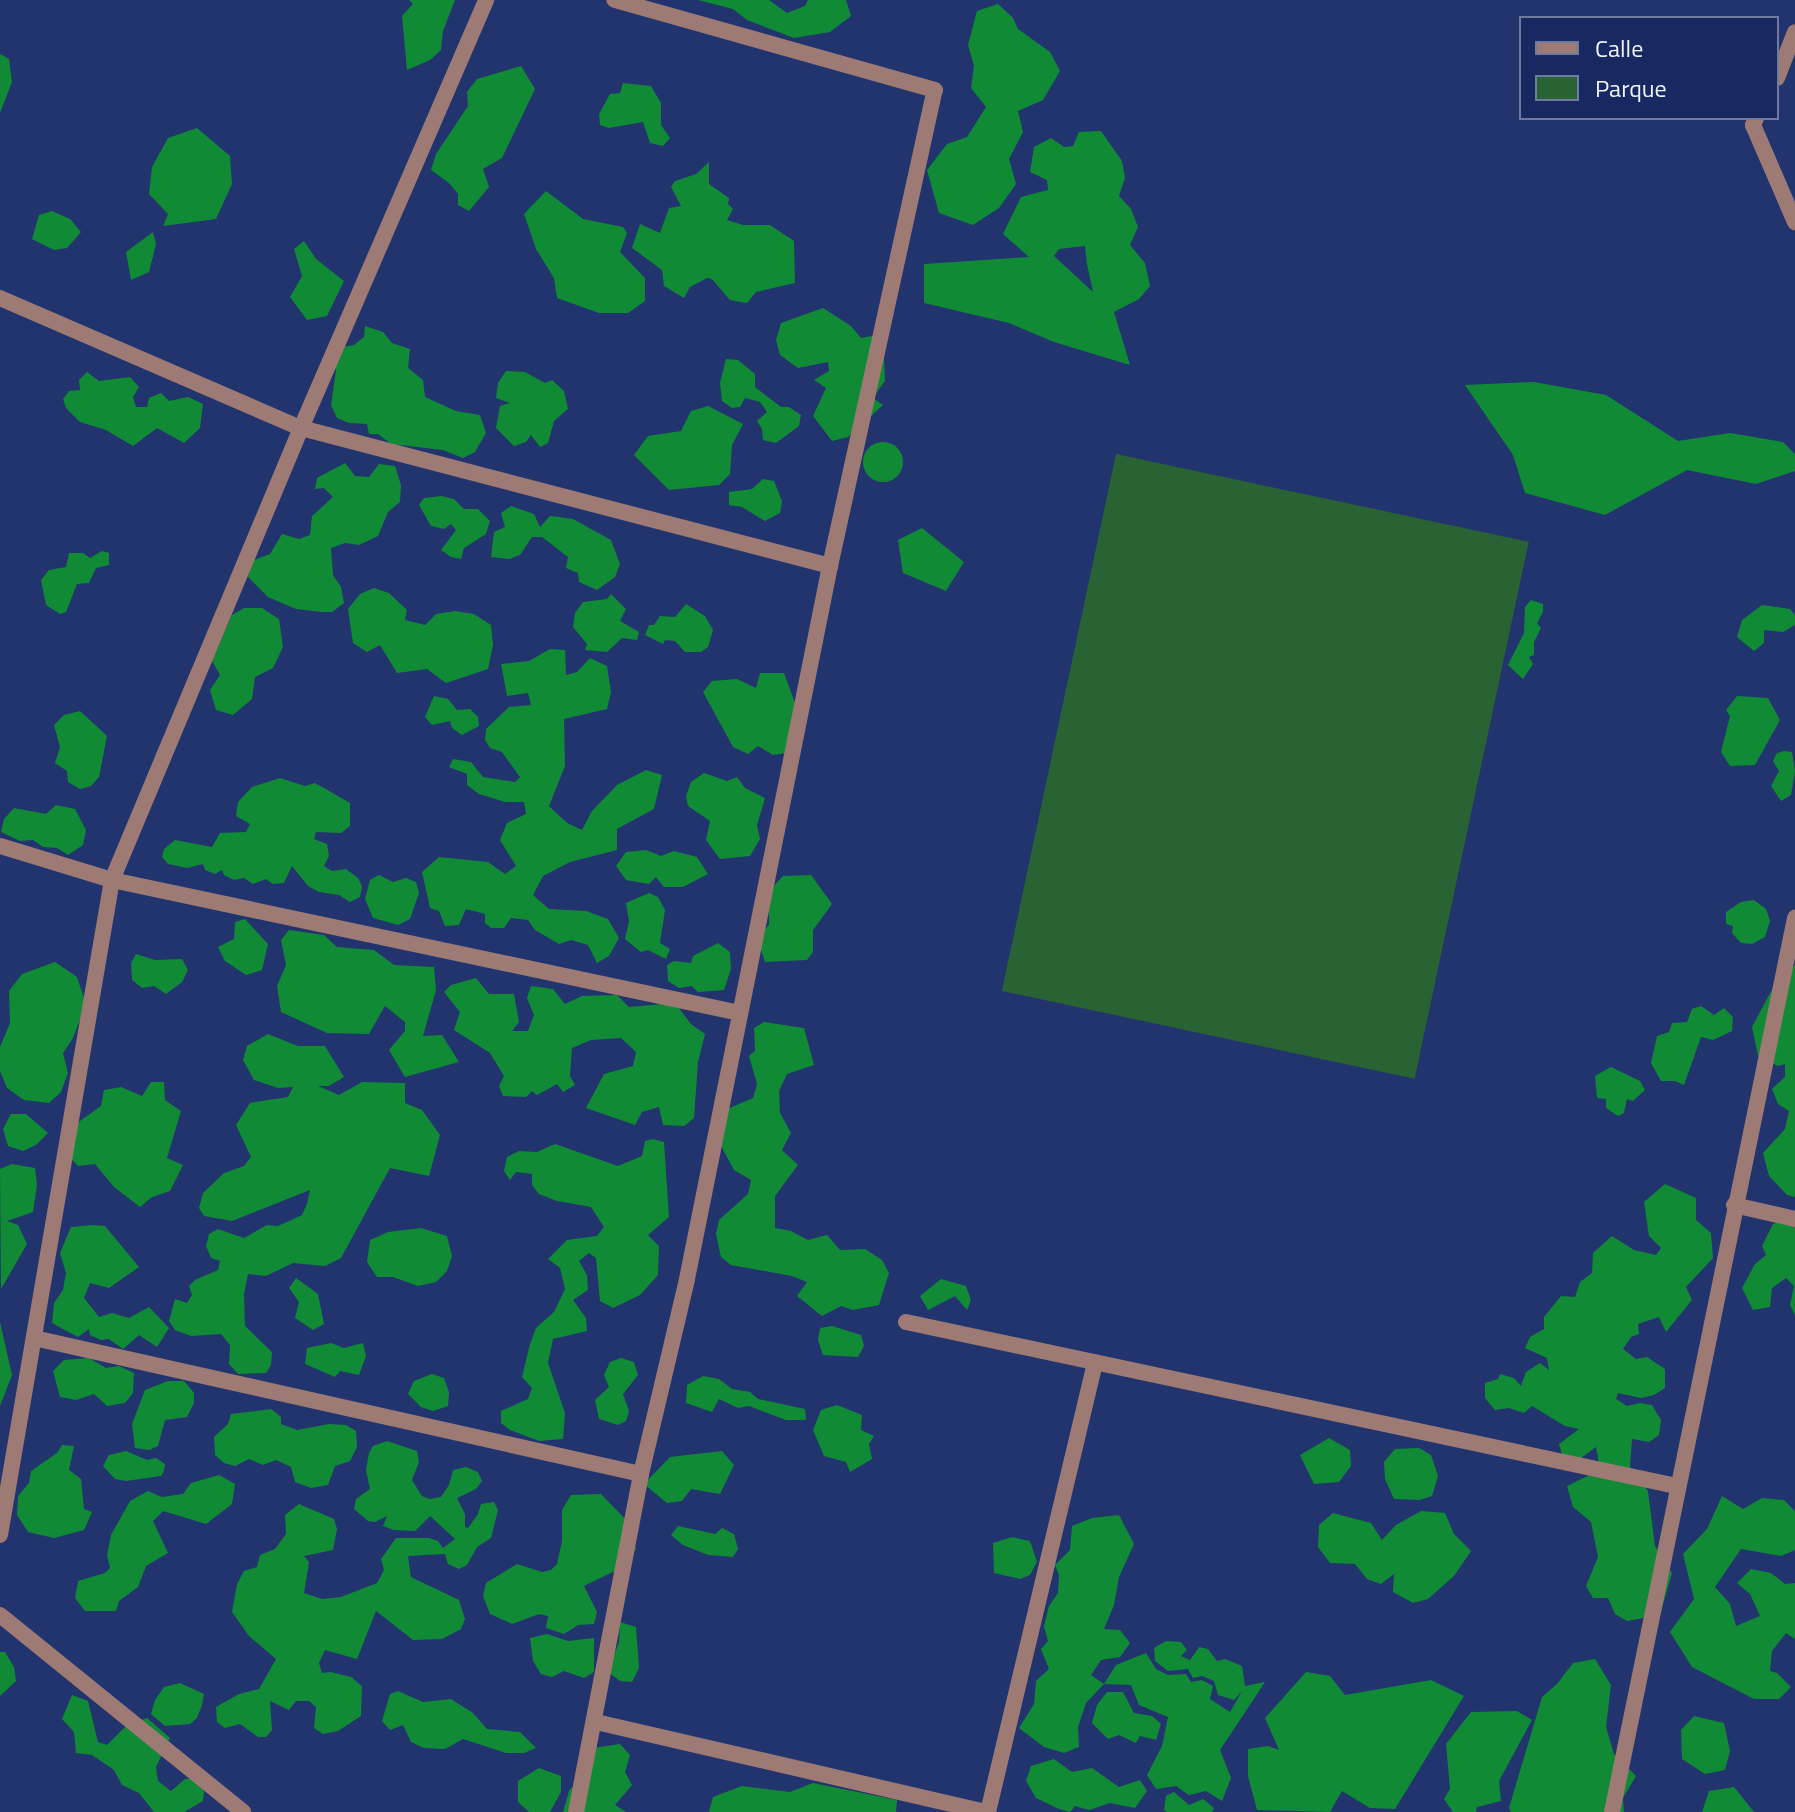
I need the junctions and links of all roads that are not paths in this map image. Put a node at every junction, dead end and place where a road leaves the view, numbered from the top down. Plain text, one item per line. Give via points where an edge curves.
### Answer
1 (486, 0) edge
2 (614, 0) edge
3 (1795, 32) edge
4 (1779, 73) edge
5 (1755, 120) edge
6 (1795, 222) edge
7 (0, 298) edge
8 (301, 428) junction
9 (830, 566) junction
10 (0, 846) edge
11 (112, 880) junction
12 (1795, 918) edge
13 (740, 1013) junction
14 (1734, 1205) junction
15 (1795, 1219) edge
16 (906, 1322) dead end
17 (34, 1338) junction
18 (1095, 1363) junction
19 (641, 1474) junction
20 (1676, 1486) junction
21 (0, 1535) edge
22 (0, 1615) edge
23 (596, 1722) junction
24 (243, 1812) edge
25 (576, 1812) edge
26 (987, 1812) edge
27 (1612, 1812) edge

1 - 8 street
2 - 9 street via 935,90
3 - 4 street
5 - 6 street
7 - 8 street
8 - 9 street
8 - 11 street
9 - 13 street
10 - 11 street
11 - 13 street
11 - 17 street
12 - 14 street
13 - 19 street via 687,1279
14 - 15 street
14 - 20 street
16 - 18 street
17 - 19 street
17 - 21 street
18 - 20 street
18 - 26 street
19 - 23 street
20 - 27 street
22 - 24 street
23 - 25 street
23 - 26 street

